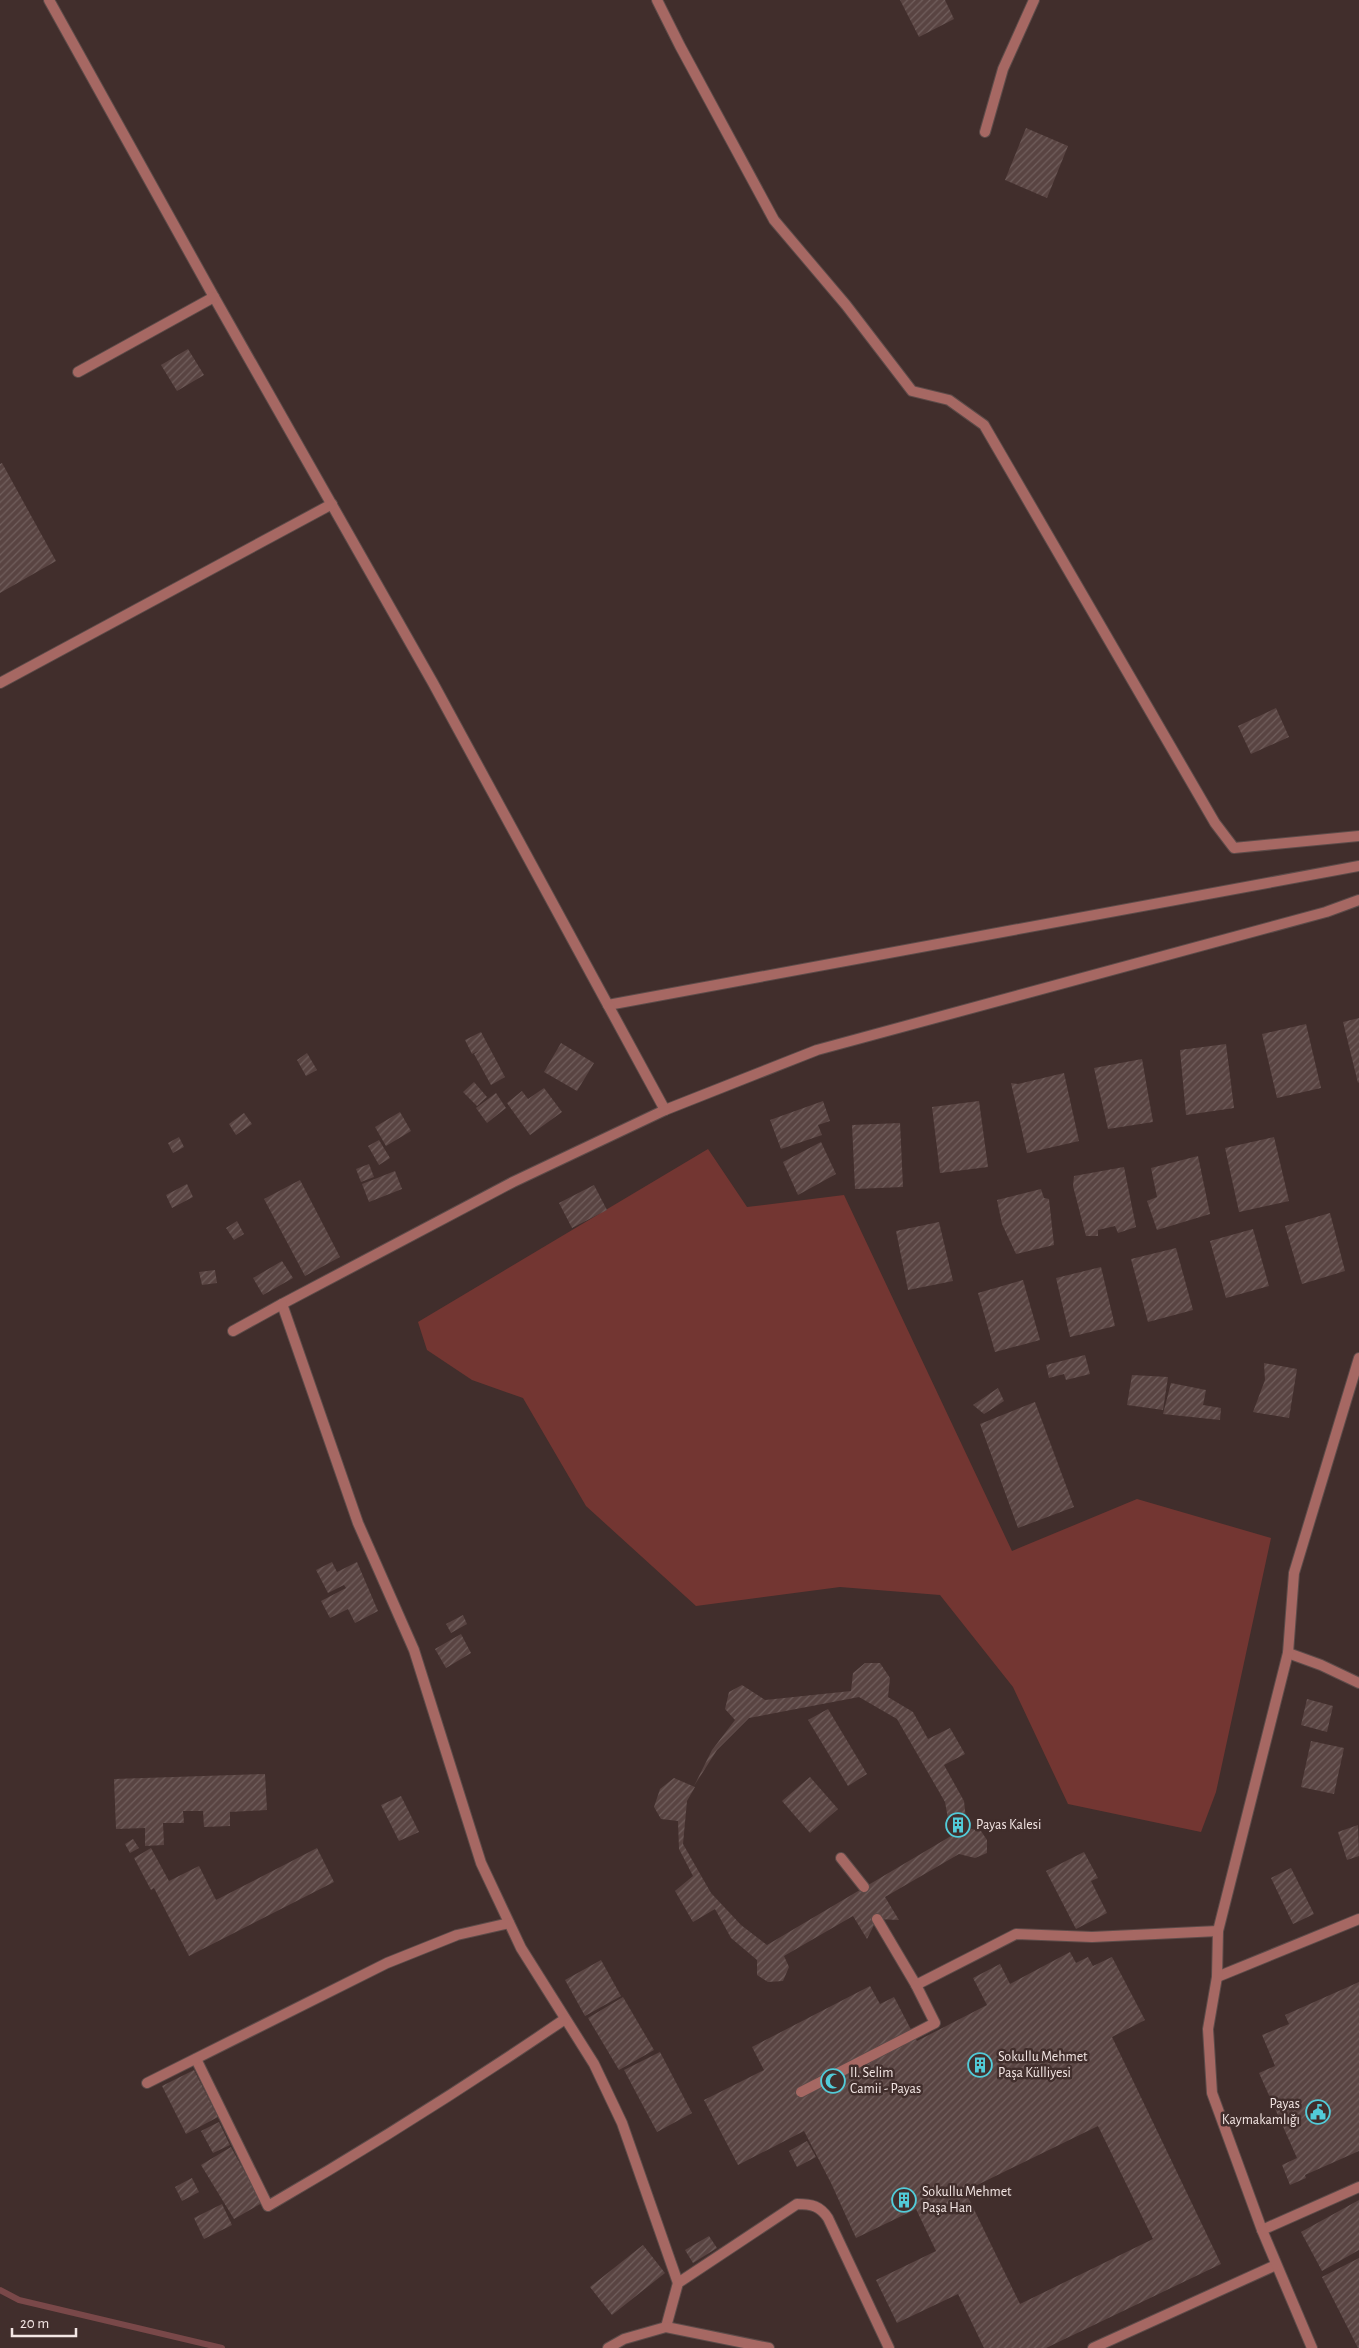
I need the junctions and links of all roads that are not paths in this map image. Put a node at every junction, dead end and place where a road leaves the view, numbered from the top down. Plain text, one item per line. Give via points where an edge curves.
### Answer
1 (49, 0) edge
2 (657, 0) edge
3 (1034, 0) edge
4 (985, 132) dead end
5 (214, 297) junction
6 (78, 372) dead end
7 (332, 504) junction
8 (0, 683) edge
9 (1359, 836) edge
10 (1359, 866) edge
11 (1359, 900) edge
12 (608, 1005) junction
13 (665, 1110) junction
14 (282, 1304) junction
15 (233, 1331) dead end
16 (1359, 1358) edge
17 (1288, 1653) junction
18 (1359, 1683) edge
19 (842, 1858) dead end
20 (864, 1887) dead end
21 (877, 1919) dead end
22 (1359, 1920) edge
23 (509, 1923) junction
24 (1218, 1931) junction
25 (1217, 1977) junction
26 (916, 1985) junction
27 (565, 2019) junction
28 (196, 2059) junction
29 (147, 2083) dead end
30 (801, 2092) dead end
31 (1359, 2187) edge
32 (1262, 2230) junction
33 (1276, 2265) junction
34 (678, 2283) junction
35 (666, 2326) junction
36 (608, 2348) edge
37 (769, 2348) edge
38 (889, 2348) edge
39 (1093, 2348) edge
40 (1312, 2348) edge

1 - 5 street
2 - 9 street via 774,220 846,305 912,391 949,400 984,425 1215,822 1234,848
3 - 4 street via 1003,69
5 - 6 street
5 - 7 street
7 - 8 street
7 - 12 street
10 - 12 street
11 - 13 street via 1326,912 817,1050
12 - 13 street
13 - 14 street via 513,1182
14 - 15 street
14 - 23 street via 358,1522 414,1650 481,1863
16 - 17 street via 1294,1573
17 - 18 street via 1321,1664
17 - 24 street
19 - 20 street
21 - 26 street
22 - 25 street
23 - 27 street
23 - 28 street via 457,1935 424,1947
24 - 25 street
24 - 26 street via 1092,1937 1016,1934
25 - 32 street via 1208,2029 1212,2093
26 - 30 street via 935,2023
27 - 28 street via 365,2150 268,2206
27 - 34 street via 594,2064 622,2123
28 - 29 street
31 - 32 street
32 - 33 street
33 - 39 street
33 - 40 street
34 - 35 street
34 - 38 street via 797,2204 810,2204 822,2209 828,2218
35 - 36 street via 624,2339
35 - 37 street

